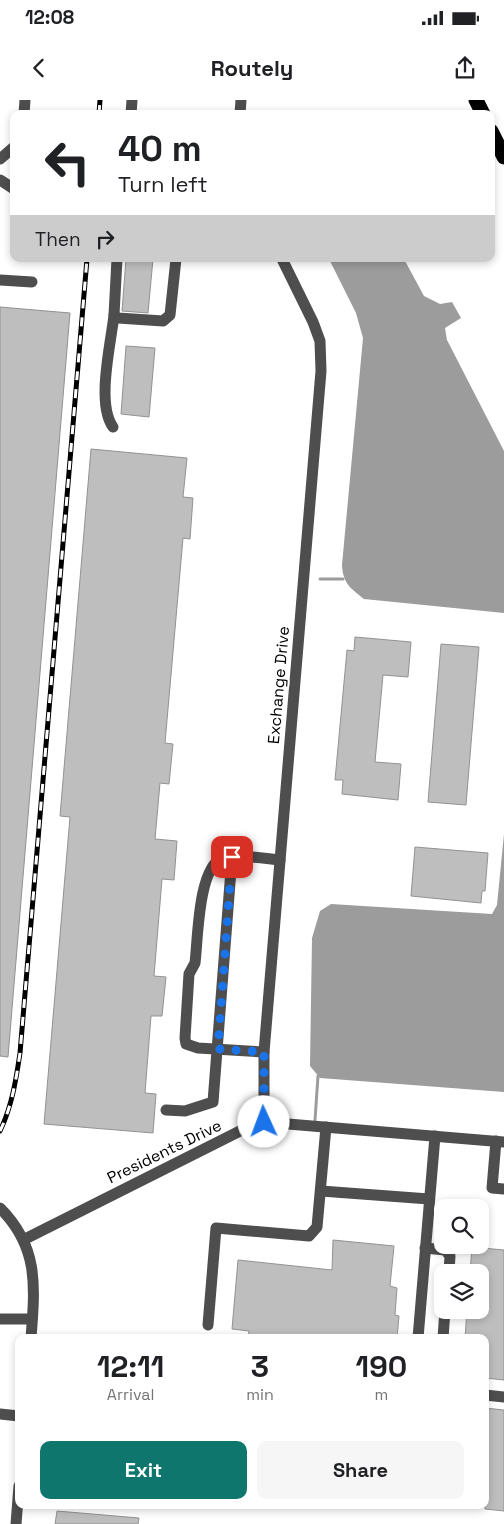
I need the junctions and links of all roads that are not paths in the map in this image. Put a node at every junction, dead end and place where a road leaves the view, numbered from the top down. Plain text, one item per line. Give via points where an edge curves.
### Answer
1 (495, 139) edge
2 (10, 150) edge
3 (504, 157) edge
4 (0, 159) edge
5 (117, 262) edge
6 (176, 262) edge
7 (283, 262) edge
8 (0, 280) edge
9 (32, 282) dead end
10 (114, 314) junction
11 (112, 427) dead end
12 (232, 857) junction
13 (280, 860) junction
14 (218, 1049) junction
15 (264, 1052) junction
16 (166, 1110) dead end
17 (264, 1122) junction
18 (326, 1128) junction
19 (435, 1136) junction
20 (500, 1141) edge
21 (504, 1189) edge
22 (321, 1191) junction
23 (429, 1199) junction
24 (0, 1208) edge
25 (25, 1239) junction
26 (425, 1248) junction
27 (450, 1264) edge
28 (0, 1319) edge
29 (32, 1319) junction
30 (444, 1319) edge
31 (208, 1325) dead end
32 (31, 1334) edge
33 (418, 1334) edge
34 (443, 1334) edge
35 (489, 1396) edge
36 (504, 1397) edge
37 (0, 1414) edge
38 (15, 1416) edge
39 (17, 1509) edge
40 (16, 1524) edge

1 - 3 highway
2 - 4 street
5 - 10 street
6 - 10 street via 170,315 163,321 118,318
7 - 13 street, Exchange Drive via 320,341 321,371
8 - 9 street
10 - 11 street via 105,393 107,420
12 - 13 street
12 - 14 street
12 - 14 street via 223,858 211,866 206,879 195,963 189,974 186,1044
13 - 15 street, Exchange Drive
14 - 15 street
14 - 16 street via 213,1102 185,1111
15 - 17 street, Exchange Drive
17 - 18 street, Presidents Drive
17 - 25 street, Presidents Drive
18 - 19 street, Presidents Drive
18 - 22 street
19 - 20 street, Presidents Drive
19 - 23 street
20 - 21 street via 492,1188
22 - 23 street
22 - 31 street via 317,1228 308,1236 216,1228
23 - 26 street
24 - 25 street
25 - 29 street via 34,1285
26 - 27 street via 445,1250 450,1256
26 - 33 street
28 - 29 street
29 - 32 street
30 - 34 street
35 - 36 street
37 - 38 street
39 - 40 street

